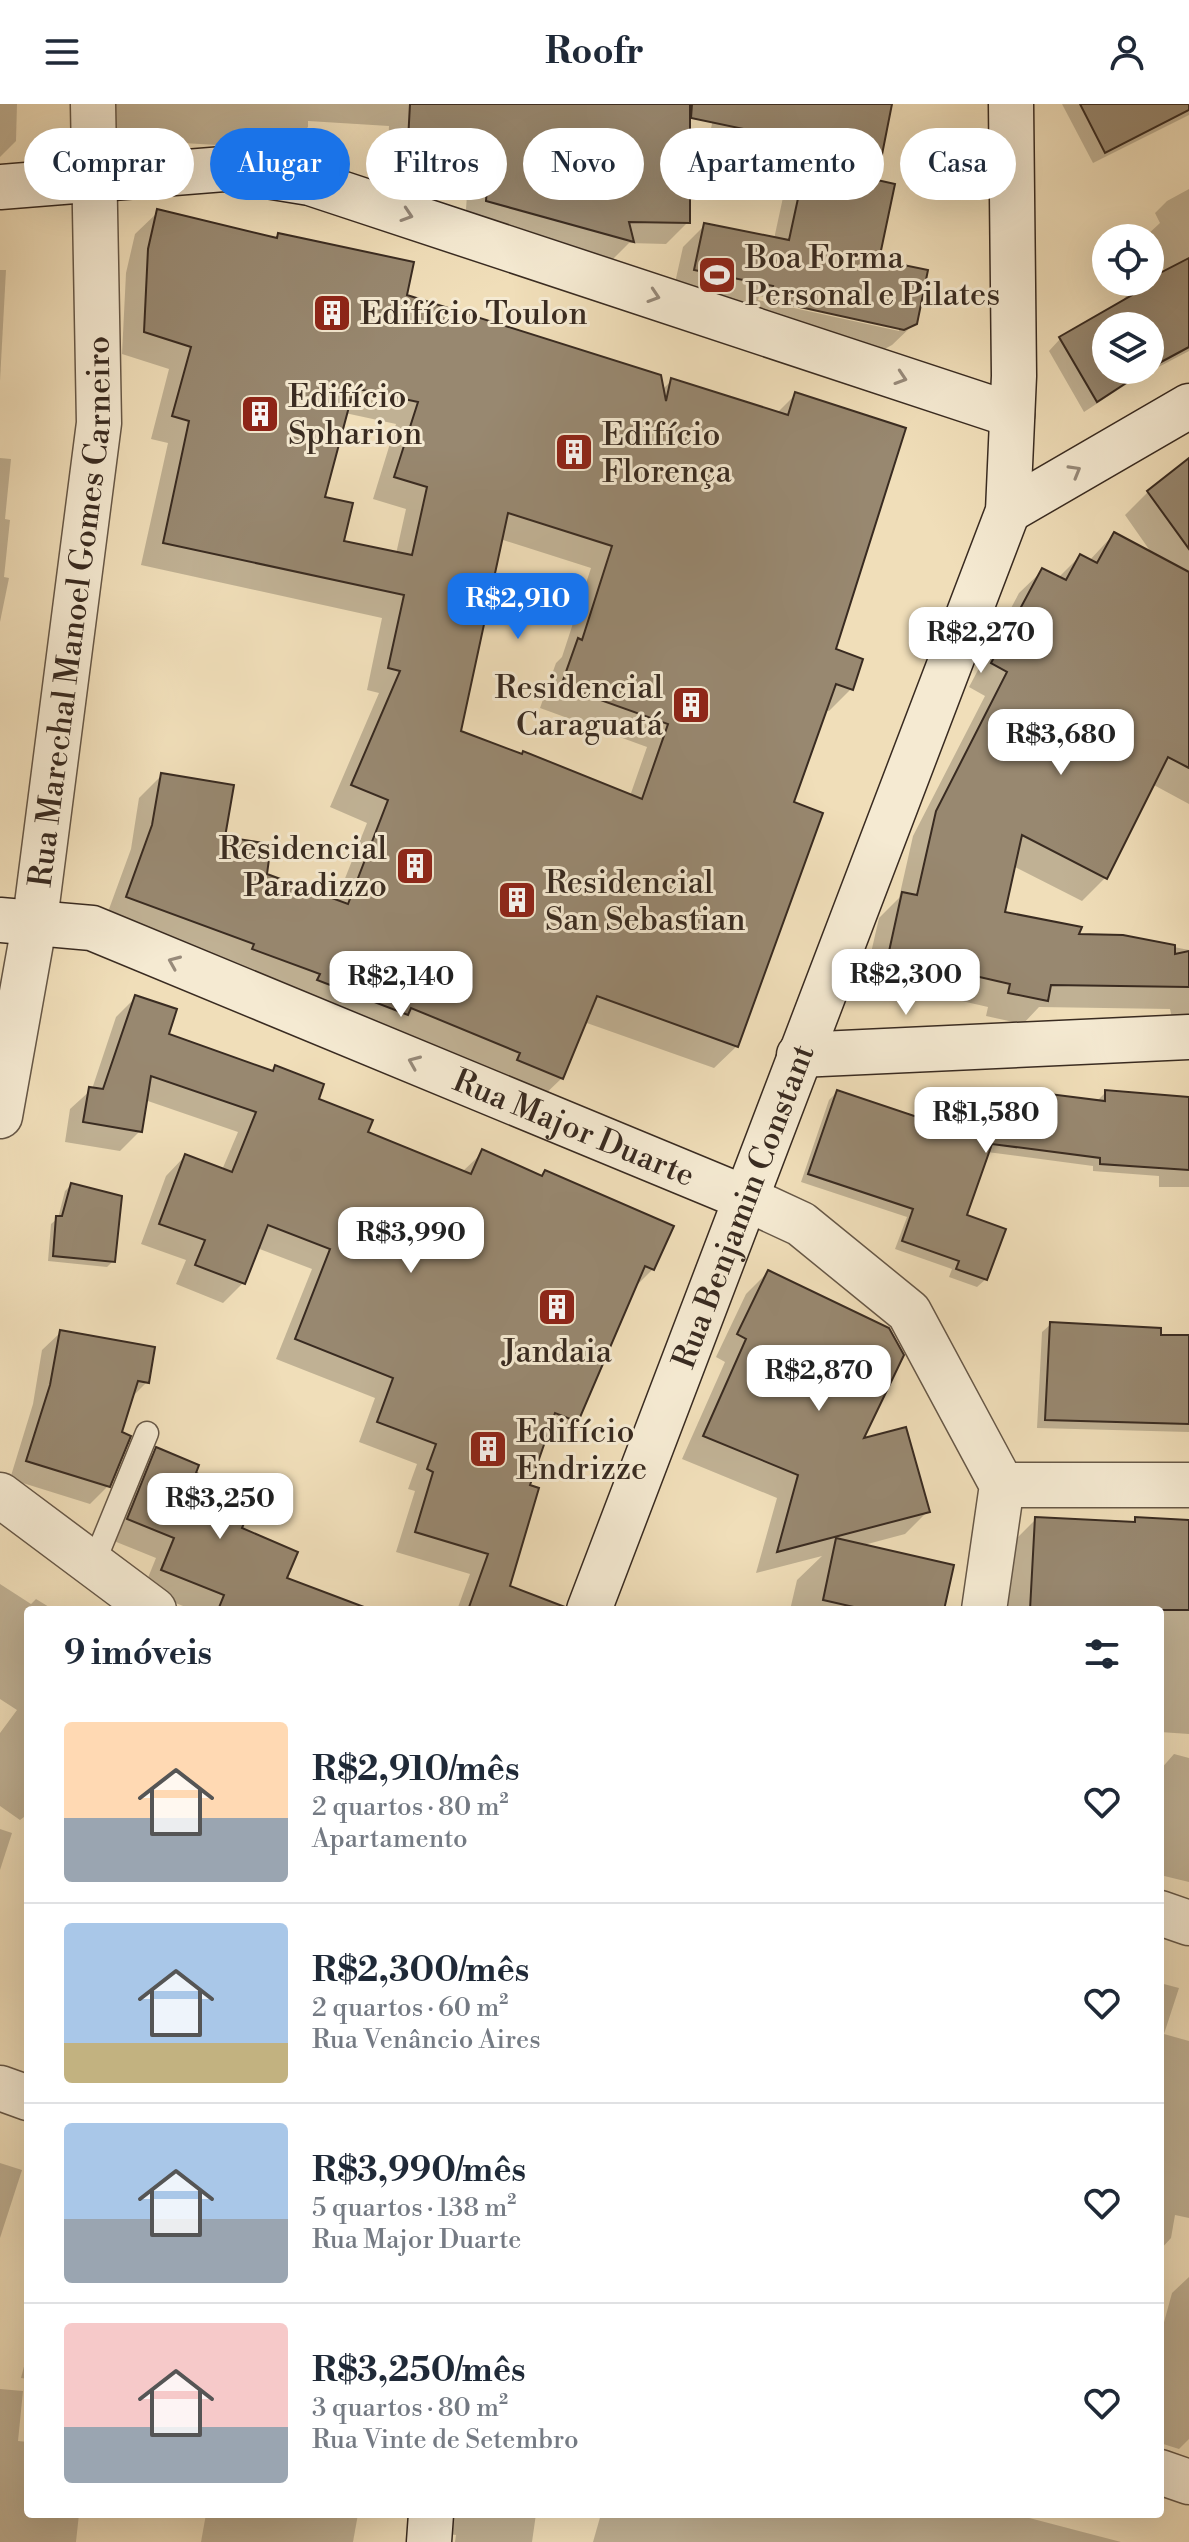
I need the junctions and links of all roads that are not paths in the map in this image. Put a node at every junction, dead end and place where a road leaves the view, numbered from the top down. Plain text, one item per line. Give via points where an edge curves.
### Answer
1 (93, 104) edge
2 (1011, 104) edge
3 (93, 128) edge
4 (194, 171) edge
5 (24, 185) edge
6 (0, 187) edge
7 (94, 200) edge
8 (1189, 406) edge
9 (1012, 415) junction
10 (1008, 511) junction
11 (18, 920) edge
12 (1189, 1037) edge
13 (799, 1055) junction
14 (0, 1116) edge
15 (745, 1198) junction
16 (147, 1433) dead end
17 (1002, 1485) junction
18 (1189, 1485) edge
19 (0, 1495) edge
20 (93, 1565) junction
21 (149, 1606) edge
22 (591, 1606) edge
23 (985, 1606) edge
24 (1164, 1914) edge
25 (1189, 1923) edge
26 (0, 2088) edge
27 (24, 2097) edge
28 (1164, 2473) edge
29 (1189, 2482) edge
30 (431, 2518) edge
31 (429, 2542) edge

1 - 3 street, Rua Marechal Manoel Gomes Carneiro
2 - 9 street, Rua Benjamin Constant
4 -> 9 street via 224,169 310,183
5 - 6 street
7 - 11 street, Rua Marechal Manoel Gomes Carneiro via 99,423
10 -> 8 street
9 - 10 street, Rua Benjamin Constant
10 - 13 street, Rua Benjamin Constant
11 - 14 street, Rua Marechal Manoel Gomes Carneiro
15 -> 11 street, Rua Major Duarte via 92,928
12 - 13 street
13 - 15 street, Rua Benjamin Constant
15 - 17 street, Rua Major Duarte via 801,1224 909,1312
15 - 22 street, Rua Benjamin Constant
16 - 20 lane
17 - 18 street
17 - 23 street
19 - 20 street
20 - 21 street
24 - 25 street
26 - 27 street
28 - 29 street
30 - 31 street

